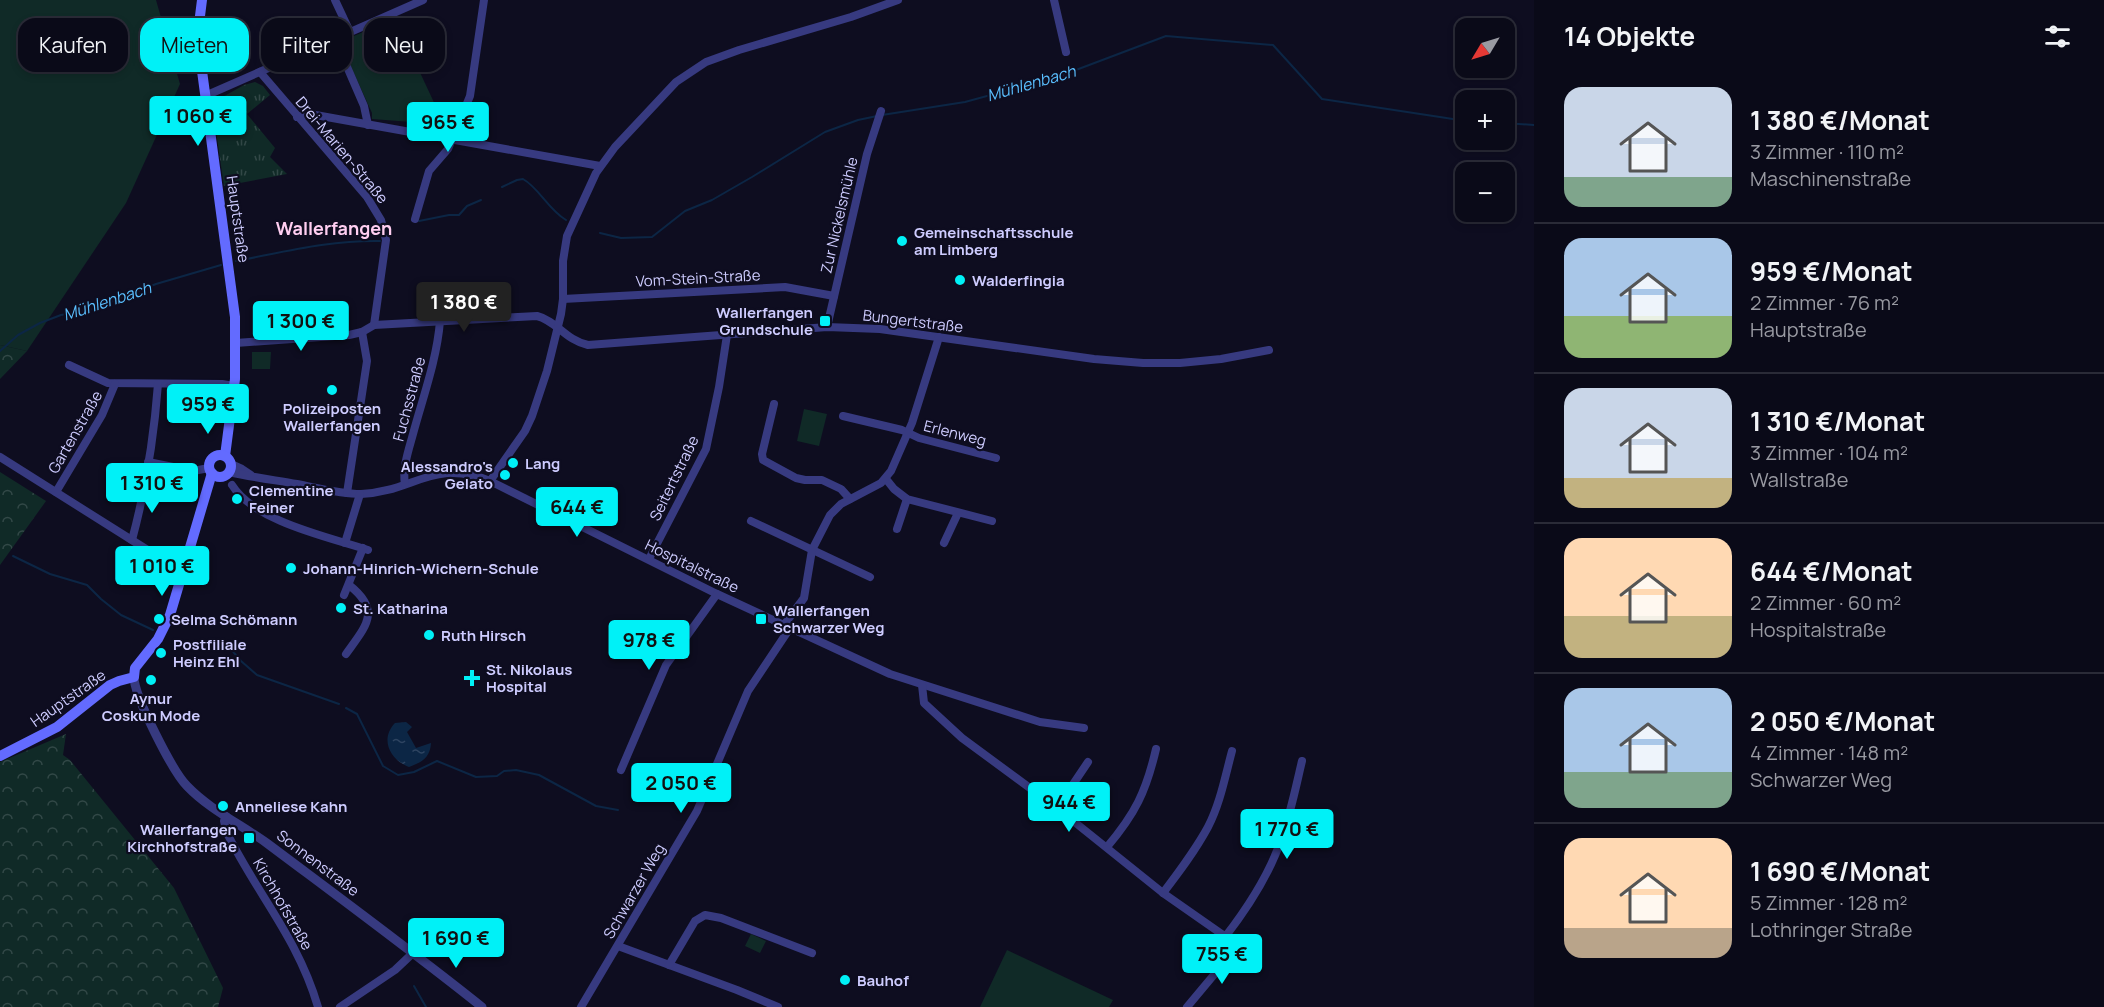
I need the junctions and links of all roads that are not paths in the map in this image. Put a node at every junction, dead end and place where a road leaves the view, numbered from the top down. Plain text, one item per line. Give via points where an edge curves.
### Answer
1 (202, 0) edge
2 (335, 0) edge
3 (423, 0) edge
4 (484, 0) edge
5 (898, 0) edge
6 (1054, 0) edge
7 (343, 18) edge
8 (352, 31) edge
9 (1066, 52) dead end
10 (260, 72) joint
11 (349, 72) edge
12 (205, 96) junction
13 (881, 111) dead end
14 (297, 117) junction
15 (368, 125) junction
16 (452, 141) junction
17 (600, 166) junction
18 (415, 219) dead end
19 (834, 296) junction
20 (563, 299) junction
21 (440, 321) junction
22 (374, 325) junction
23 (827, 327) junction
24 (558, 328) junction
25 (362, 332) junction
26 (727, 335) junction
27 (939, 337) junction
28 (236, 343) junction
29 (1269, 350) dead end
30 (69, 364) dead end
31 (115, 384) junction
32 (158, 384) junction
33 (234, 386) junction
34 (774, 404) dead end
35 (843, 416) dead end
36 (907, 434) junction
37 (0, 458) edge
38 (996, 458) dead end
39 (148, 462) junction
40 (226, 462) junction
41 (213, 473) junction
42 (886, 479) junction
43 (490, 481) junction
44 (405, 483) junction
45 (232, 485) dead end
46 (56, 492) junction
47 (347, 493) junction
48 (360, 494) junction
49 (850, 499) junction
50 (907, 499) junction
51 (958, 513) junction
52 (751, 520) dead end
53 (992, 521) dead end
54 (897, 529) dead end
55 (132, 540) junction
56 (345, 543) junction
57 (944, 543) dead end
58 (812, 550) junction
59 (649, 559) junction
60 (184, 571) junction
61 (870, 577) dead end
62 (349, 585) junction
63 (717, 594) junction
64 (344, 596) dead end
65 (787, 627) junction
66 (346, 654) dead end
67 (134, 677) junction
68 (922, 685) junction
69 (1084, 728) dead end
70 (1156, 749) dead end
71 (1232, 752) dead end
72 (0, 756) edge
73 (1302, 761) dead end
74 (1088, 762) dead end
75 (621, 770) dead end
76 (1057, 808) junction
77 (226, 816) junction
78 (1107, 847) junction
79 (1162, 893) junction
80 (1225, 937) junction
81 (618, 946) junction
82 (1238, 946) junction
83 (413, 952) junction
84 (812, 953) dead end
85 (1256, 958) dead end
86 (669, 965) junction
87 (318, 1007) edge
88 (340, 1007) edge
89 (482, 1007) edge
90 (581, 1007) edge
91 (778, 1007) edge
92 (1187, 1007) edge

1 - 12 main road, Hauptstraße via 199,39
2 - 7 street
3 - 8 street
4 - 16 street via 473,82
5 - 17 street via 706,62 665,93
6 - 9 street
10 - 12 street
10 - 14 street, Drei-Marien-Straße
11 - 15 street
12 - 28 main road, Hauptstraße via 233,294
13 - 19 street, Zur Nickelsmühle
14 - 15 street via 310,114
14 - 22 street, Drei-Marien-Straße via 367,197 381,220 386,240
15 - 16 street
16 - 17 street
16 - 18 street via 431,168
17 - 20 street via 567,236
19 - 20 street, Vom-Stein-Straße via 785,287
19 - 23 street, Zur Nickelsmühle
20 - 24 street
21 - 22 street, Bungertstraße
21 - 24 street, Bungertstraße via 537,316
21 - 44 street, Fuchsstraße
22 - 25 street
23 - 26 street, Bungertstraße
23 - 27 street, Bungertstraße
24 - 26 street, Bungertstraße via 572,340 588,345
24 - 43 street via 532,416
25 - 28 street
25 - 47 street via 367,361
26 - 59 street, Seitertstraße via 706,449
27 - 29 street, Bungertstraße via 1143,363 1221,359
27 - 36 street
28 - 33 main road, Hauptstraße
30 - 31 street
31 - 32 street
31 - 46 street, Gartenstraße via 102,415
32 - 33 street
32 - 39 street
33 - 40 main road, Hauptstraße via 232,407 225,422
34 - 49 street via 762,460 796,478 822,480
35 - 36 street, Erlenweg
36 - 38 street, Erlenweg
36 - 42 street
37 - 46 street
39 - 41 street
39 - 55 street
40 - 41 main road via 224,476
40 - 41 main road via 210,460
40 - 47 street, Hospitalstraße via 252,476
41 - 60 main road
42 - 49 street, Schwarzer Weg
42 - 50 street
43 - 44 street, Hospitalstraße via 454,472
43 - 59 street, Hospitalstraße
44 - 48 street, Hospitalstraße
45 - 56 street via 242,498 274,517
46 - 55 street
47 - 48 street, Hospitalstraße
48 - 56 street
49 - 58 street, Schwarzer Weg via 830,515
50 - 51 street
50 - 54 street
51 - 53 street
51 - 57 street
52 - 58 street
55 - 60 street
56 - 62 street via 366,549
58 - 61 street
58 - 65 street, Schwarzer Weg via 804,598
59 - 63 street, Hospitalstraße
60 - 67 main road via 176,602 160,635 135,668
62 - 64 street
62 - 66 street via 364,598 369,612
63 - 65 street, Hospitalstraße
63 - 75 street via 666,665
65 - 68 street, Hospitalstraße
65 - 81 street, Schwarzer Weg via 748,691 697,811
67 - 72 main road, Hauptstraße via 110,685 57,727
67 - 77 street, Sonnenstraße via 134,685 179,777
68 - 69 street, Hospitalstraße via 1040,722
68 - 76 street via 927,708
70 - 78 street via 1143,796
71 - 79 street via 1208,826
73 - 80 street via 1276,855 1250,903
74 - 76 street
76 - 78 street
77 - 83 street, Sonnenstraße
77 - 87 street, Kirchhofstraße via 230,839 291,940
78 - 79 street
79 - 80 street
80 - 82 street
81 - 86 street
81 - 90 street, Schwarzer Weg
82 - 85 street
82 - 92 street
83 - 88 street via 395,970
83 - 89 street, Sonnenstraße
84 - 86 street via 705,915 695,921
86 - 91 street

